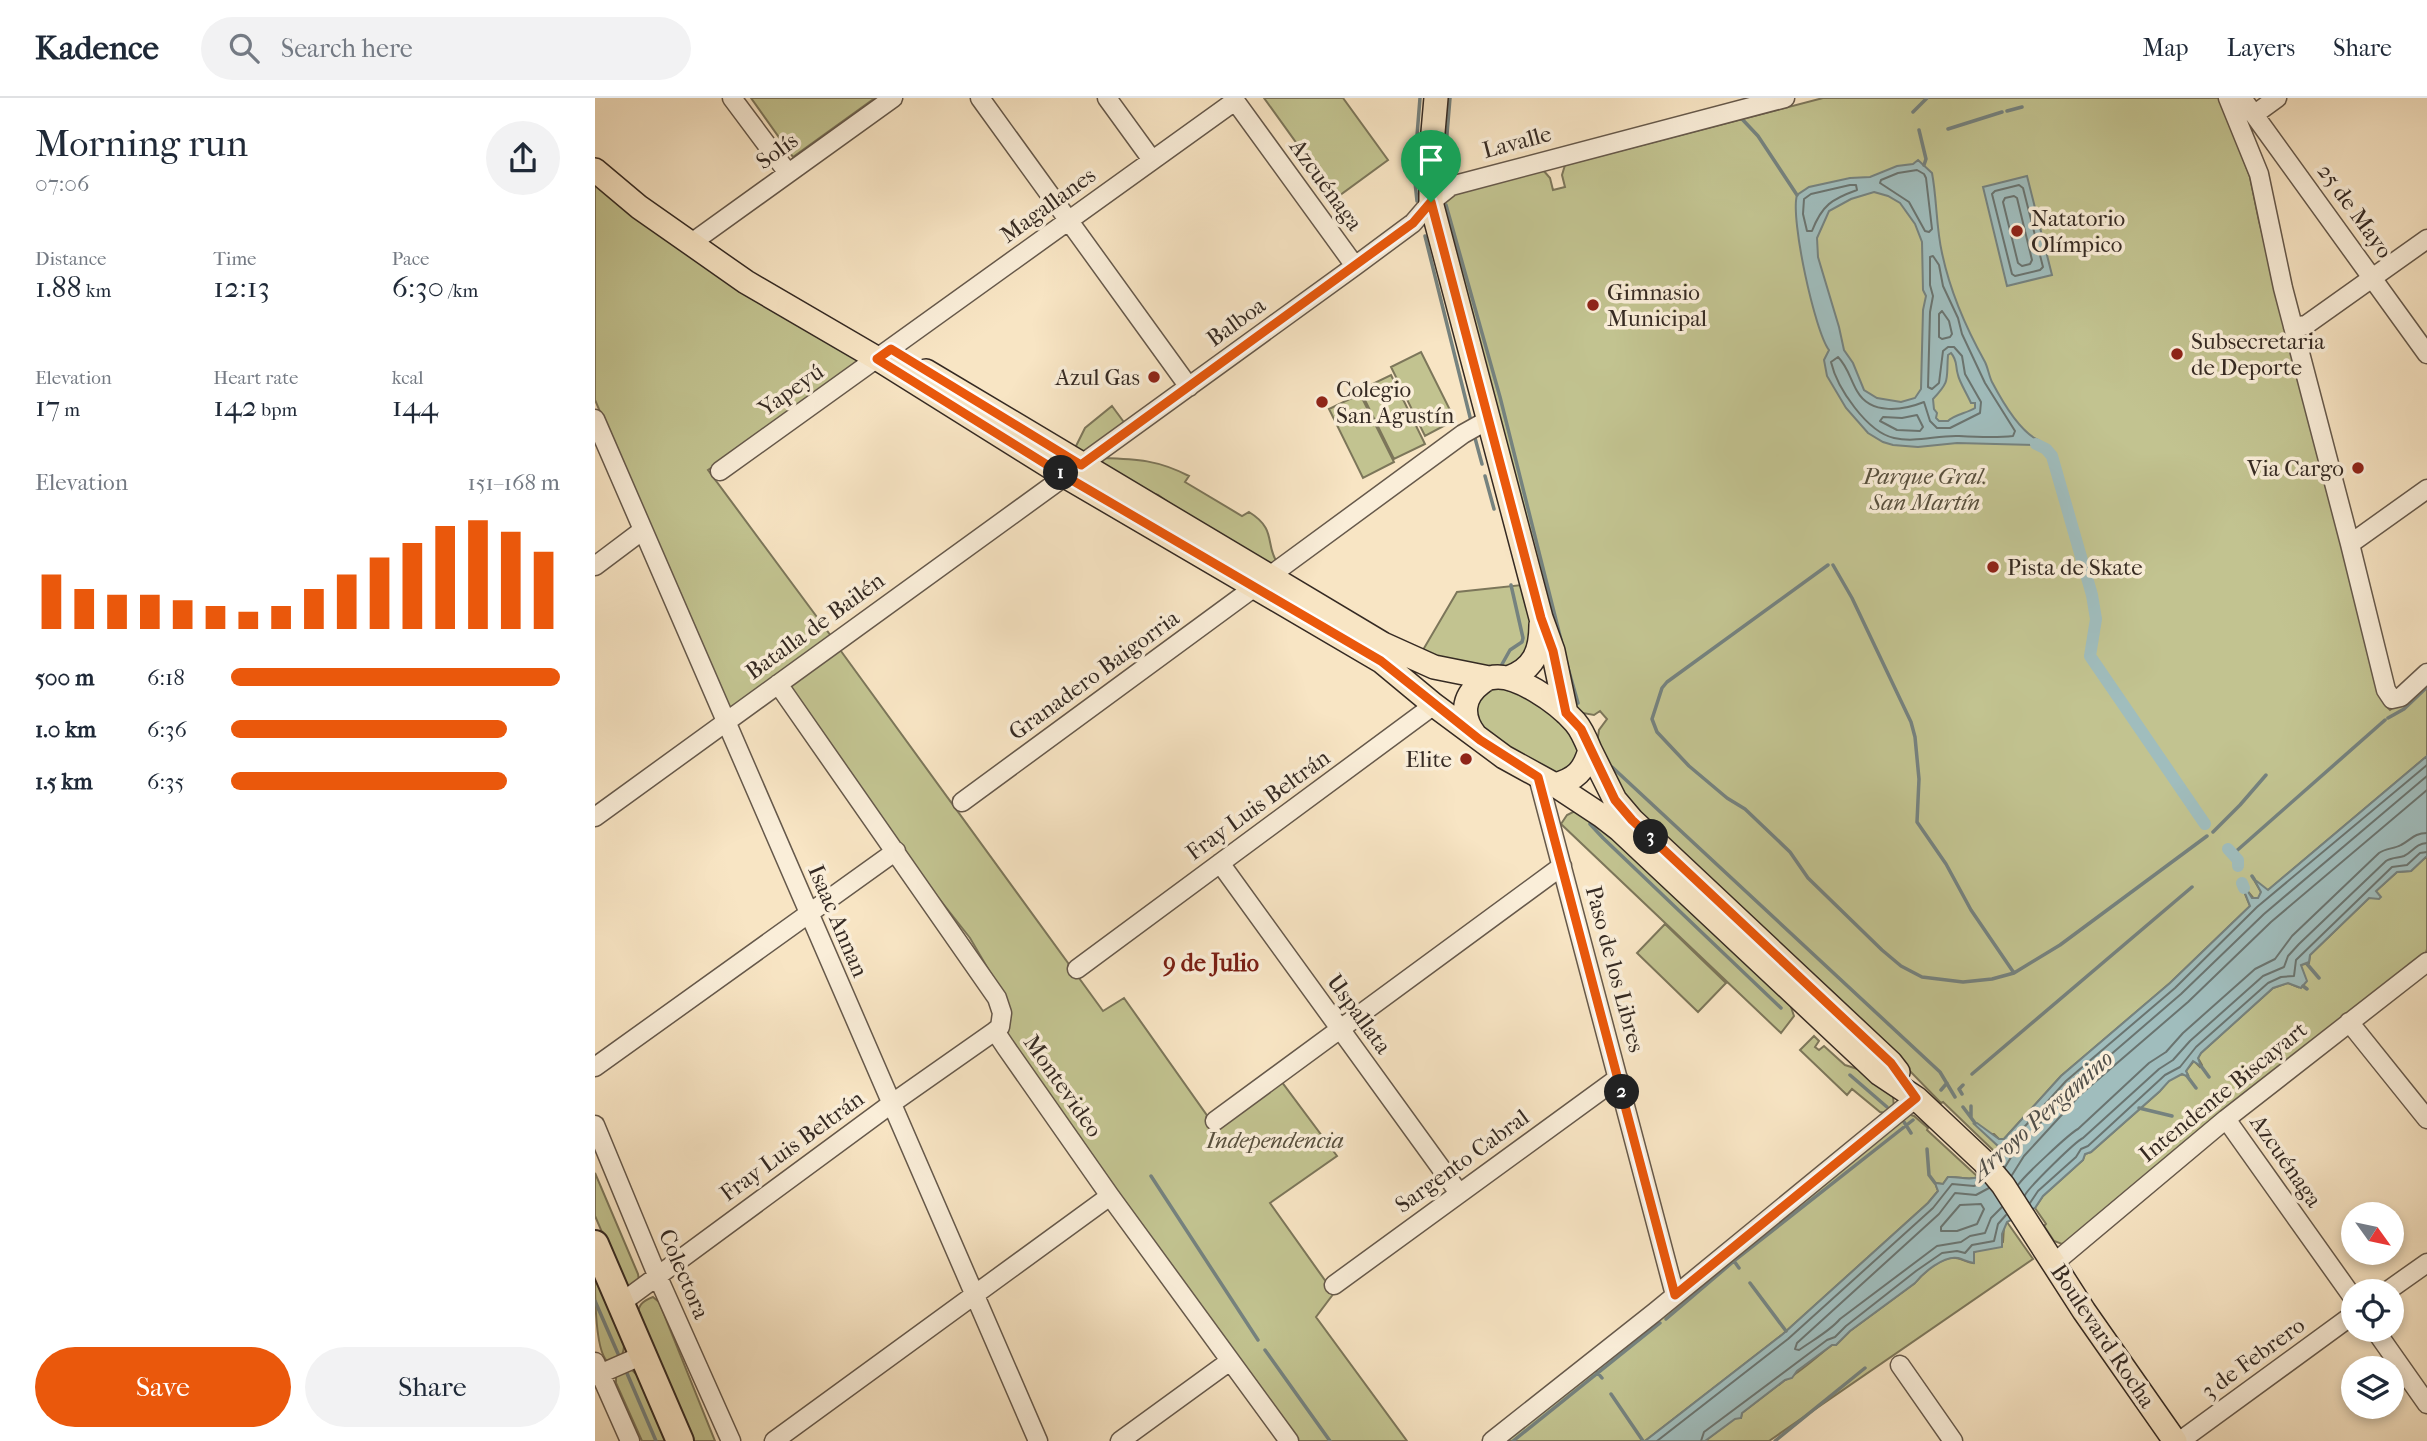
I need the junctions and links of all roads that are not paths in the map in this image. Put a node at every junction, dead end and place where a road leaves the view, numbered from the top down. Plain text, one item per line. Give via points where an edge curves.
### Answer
1 (732, 98) edge
2 (893, 98) edge
3 (980, 98) edge
4 (1107, 98) edge
5 (1436, 98) edge
6 (1785, 98) edge
7 (2228, 98) edge
8 (2242, 98) edge
9 (2277, 98) edge
10 (1234, 99) edge
11 (1739, 103) edge
12 (2255, 114) junction
13 (595, 151) edge
14 (1152, 160) junction
15 (595, 170) edge
16 (788, 173) junction
17 (1431, 202) junction
18 (1070, 220) junction
19 (2427, 239) edge
20 (696, 240) junction
21 (1355, 266) junction
22 (2372, 278) junction
23 (2293, 327) junction
24 (884, 354) junction
25 (2427, 354) edge
26 (1189, 387) junction
27 (595, 419) edge
28 (1488, 420) junction
29 (720, 471) dead end
30 (1073, 471) junction
31 (2427, 489) edge
32 (643, 530) junction
33 (2350, 544) junction
34 (595, 566) edge
35 (1263, 582) junction
36 (1541, 618) junction
37 (2427, 673) edge
38 (1498, 678) junction
39 (778, 684) junction
40 (1434, 705) junction
41 (1566, 713) junction
42 (725, 722) junction
43 (1480, 740) junction
44 (1590, 750) junction
45 (1547, 781) junction
46 (962, 802) dead end
47 (595, 817) edge
48 (896, 851) junction
49 (1220, 863) junction
50 (1562, 866) junction
51 (809, 914) junction
52 (2427, 962) edge
53 (1077, 969) dead end
54 (2349, 1022) junction
55 (1340, 1028) junction
56 (995, 1031) junction
57 (595, 1067) edge
58 (1618, 1078) junction
59 (1916, 1098) junction
60 (891, 1104) junction
61 (2226, 1118) junction
62 (2427, 1119) edge
63 (1215, 1121) dead end
64 (595, 1125) edge
65 (1459, 1193) junction
66 (1110, 1196) junction
67 (595, 1244) edge
68 (2427, 1263) edge
69 (2053, 1264) junction
70 (657, 1275) junction
71 (2404, 1279) edge
72 (2341, 1281) edge
73 (1334, 1285) dead end
74 (1675, 1295) junction
75 (974, 1296) junction
76 (621, 1303) junction
77 (2341, 1323) edge
78 (2383, 1342) edge
79 (643, 1355) junction
80 (1230, 1361) junction
81 (1900, 1365) dead end
82 (597, 1371) edge
83 (2427, 1404) edge
84 (630, 1441) edge
85 (680, 1441) edge
86 (731, 1441) edge
87 (774, 1441) edge
88 (1038, 1441) edge
89 (1120, 1441) edge
90 (1289, 1441) edge
91 (1492, 1441) edge
92 (1953, 1441) edge
93 (2175, 1441) edge
94 (2180, 1441) edge

1 - 16 street
2 - 16 street, Solís
3 - 18 street
4 - 14 street
5 - 17 main road
6 - 11 street, Lavalle
7 - 23 street via 2259,174
8 - 12 street, 25 de Mayo
9 - 12 street
10 - 14 street, Magallanes
10 - 21 street, Azcuénaga
11 - 17 street, Lavalle via 1451,186
12 - 22 street, 25 de Mayo
13 - 20 main road
14 - 18 street, Magallanes
15 - 20 main road via 639,207
16 - 20 street, Solís
17 - 21 street, Balboa via 1413,223
17 - 28 main road
18 - 24 street, Magallanes
18 - 26 street
19 - 22 street
20 - 24 main road via 746,282
21 - 26 street, Balboa
22 - 23 street via 2306,325
22 - 25 street, 25 de Mayo
23 - 33 street
24 - 29 street, Yapeyú
24 - 30 main road
26 - 30 street, Balboa
27 - 32 street, Isaac Annan
28 - 35 street
28 - 36 main road
30 - 35 main road
30 - 39 street, Batalla de Bailén
31 - 33 street
32 - 34 street
32 - 42 street, Isaac Annan
33 - 37 street via 2386,690 2392,699 2401,697
35 - 38 main road via 1408,657 1456,672
35 - 40 main road via 1381,661
35 - 46 street, Granadero Baigorria
36 - 38 main road via 1538,653 1530,666
36 - 41 main road
38 - 41 main road via 1544,696
38 - 43 main road via 1467,697 1467,723
39 - 42 street, Batalla de Bailén
39 - 48 street, Montevideo
40 - 43 main road
40 - 49 street, Fray Luis Beltrán
41 - 44 main road via 1581,729
42 - 47 street, Batalla de Bailén
42 - 51 street, Isaac Annan
43 - 45 main road
44 - 45 main road via 1579,775 1569,781
44 - 59 main road via 1615,800 1632,820 1891,1063
45 - 50 street, Paso de los Libres
45 - 59 main road via 1620,830 1880,1074
48 - 51 street
48 - 56 street, Montevideo via 997,998 1002,1013
49 - 53 street, Fray Luis Beltrán
49 - 55 street, Uspallata
50 - 55 street
50 - 58 street, Paso de los Libres
51 - 57 street
51 - 60 street, Isaac Annan
52 - 54 street, Intendente Biscayart
54 - 61 street, Intendente Biscayart
54 - 62 street
55 - 63 street
55 - 65 street, Uspallata
56 - 60 street, Fray Luis Beltrán
56 - 66 street, Montevideo
58 - 65 street, Sargento Cabral
58 - 74 street, Paso de los Libres
59 - 69 main road, Boulevard Rocha via 2003,1185
59 - 74 street
60 - 70 street, Fray Luis Beltrán
60 - 75 street, Isaac Annan
61 - 69 street, Intendente Biscayart
61 - 72 street, Azcuénaga
64 - 70 street, Colectora
65 - 73 street, Sargento Cabral
66 - 75 street
66 - 80 street, Montevideo
67 - 76 highway
68 - 71 street
69 - 93 main road, Boulevard Rocha
70 - 76 street, Fray Luis Beltrán
70 - 86 street, Colectora
74 - 91 street
75 - 87 street
75 - 88 street, Isaac Annan
76 - 79 highway
77 - 94 street, 3 de Febrero
78 - 83 street
79 - 82 street
79 - 85 highway
80 - 89 street
80 - 90 street, Montevideo
81 - 92 street
82 - 84 street

